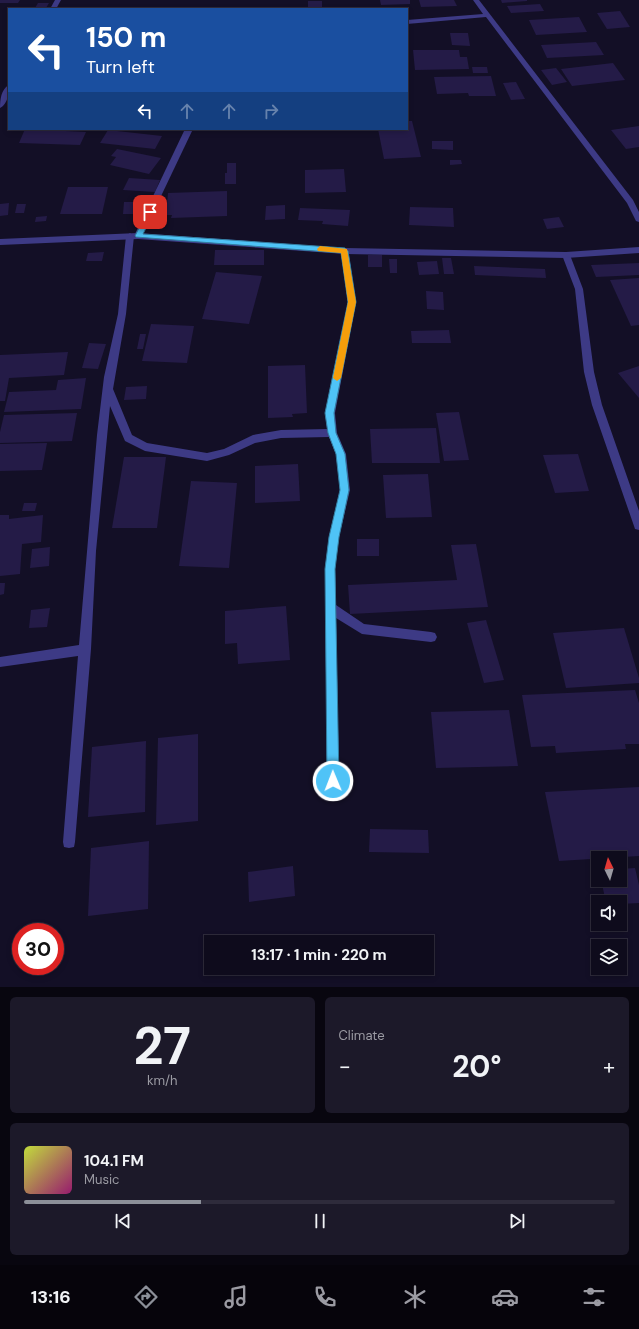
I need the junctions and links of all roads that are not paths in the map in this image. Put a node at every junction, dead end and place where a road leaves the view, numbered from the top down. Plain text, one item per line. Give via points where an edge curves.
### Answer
1 (476, 0) edge
2 (488, 15) junction
3 (408, 22) edge
4 (5, 90) edge
5 (0, 106) edge
6 (188, 130) edge
7 (639, 219) edge
8 (134, 236) junction
9 (0, 242) edge
10 (639, 250) edge
11 (345, 251) junction
12 (566, 255) junction
13 (109, 377) junction
14 (332, 433) junction
15 (639, 526) edge
16 (331, 608) junction
17 (431, 637) dead end
18 (85, 649) junction
19 (0, 662) edge
20 (333, 781) dead end
21 (69, 842) dead end

1 - 2 street
2 - 3 street
2 - 7 street via 630,202
4 - 5 street
6 - 8 street
8 - 9 street
8 - 11 street
8 - 13 street
10 - 12 street
11 - 12 street
11 - 14 street via 352,302 330,413
12 - 15 street via 579,289 589,372 597,405
13 - 14 street via 108,389 128,438 145,447 207,457 226,452 253,439 281,434
13 - 18 street via 99,455
14 - 16 street via 341,454 345,490 334,537 330,569
16 - 17 street via 362,629
16 - 20 street
18 - 19 street
18 - 21 street

